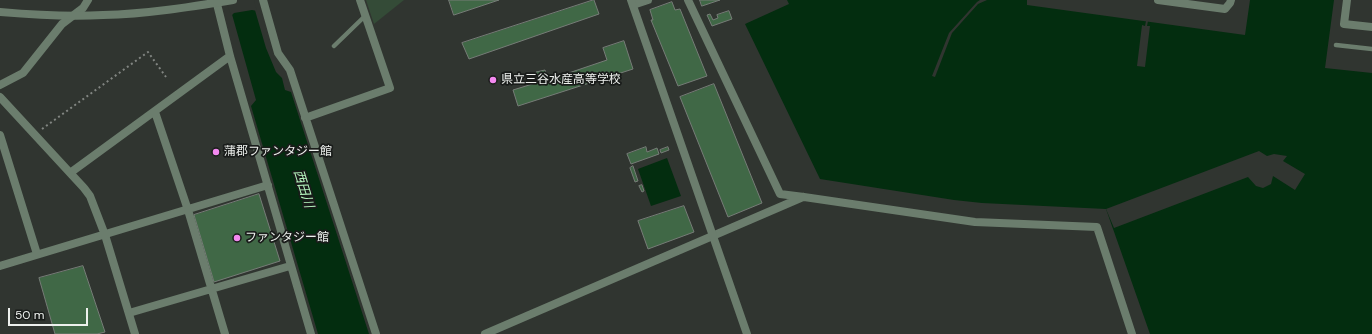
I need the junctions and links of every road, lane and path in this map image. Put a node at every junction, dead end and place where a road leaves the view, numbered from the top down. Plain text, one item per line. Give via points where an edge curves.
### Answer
1 (88, 0) edge
2 (233, 0) edge
3 (263, 0) edge
4 (360, 0) edge
5 (648, 0) edge
6 (688, 0) edge
7 (1158, 0) edge
8 (1231, 0) edge
9 (1347, 0) edge
10 (1176, 1) edge
11 (218, 2) edge
12 (632, 3) edge
13 (0, 12) edge
14 (73, 16) junction
15 (366, 16) junction
16 (1372, 27) edge
17 (1336, 45) dead end
18 (334, 46) dead end
19 (1372, 49) edge
20 (230, 56) junction
21 (166, 77) dead end
22 (0, 85) edge
23 (0, 97) edge
24 (155, 112) junction
25 (305, 118) junction
26 (35, 134) junction
27 (0, 135) edge
28 (70, 173) junction
29 (268, 185) junction
30 (804, 197) junction
31 (188, 210) junction
32 (105, 235) junction
33 (714, 236) junction
34 (37, 254) junction
35 (0, 266) edge
36 (290, 266) junction
37 (212, 289) junction
38 (129, 313) junction
39 (135, 334) edge
40 (225, 334) edge
41 (311, 334) edge
42 (376, 334) edge
43 (485, 334) edge
44 (748, 334) edge
45 (1132, 334) edge

1 - 14 street via 84,8
2 - 11 street
3 - 25 street via 278,53 290,70
4 - 15 street
5 - 12 street
6 - 30 street via 780,194
7 - 10 street
8 - 10 street via 1225,9
9 - 16 street via 1344,24
11 - 14 street via 105,16
11 - 20 street
12 - 33 street
13 - 14 street
14 - 22 street via 62,24 23,73
15 - 18 lane
15 - 25 street via 390,88
17 - 19 lane
20 - 24 street
20 - 29 street
21 - 26 path via 148,52
23 - 26 street
24 - 28 street
24 - 31 street
25 - 42 street
26 - 28 street
27 - 34 street
28 - 32 street via 90,196
29 - 31 street
29 - 36 street
30 - 33 street
30 - 45 street via 975,222 1097,227
31 - 32 street
31 - 37 street
32 - 34 street
32 - 38 street
33 - 43 street
33 - 44 street
34 - 35 street
36 - 37 street
36 - 41 street
37 - 38 street
37 - 40 street
38 - 39 street

